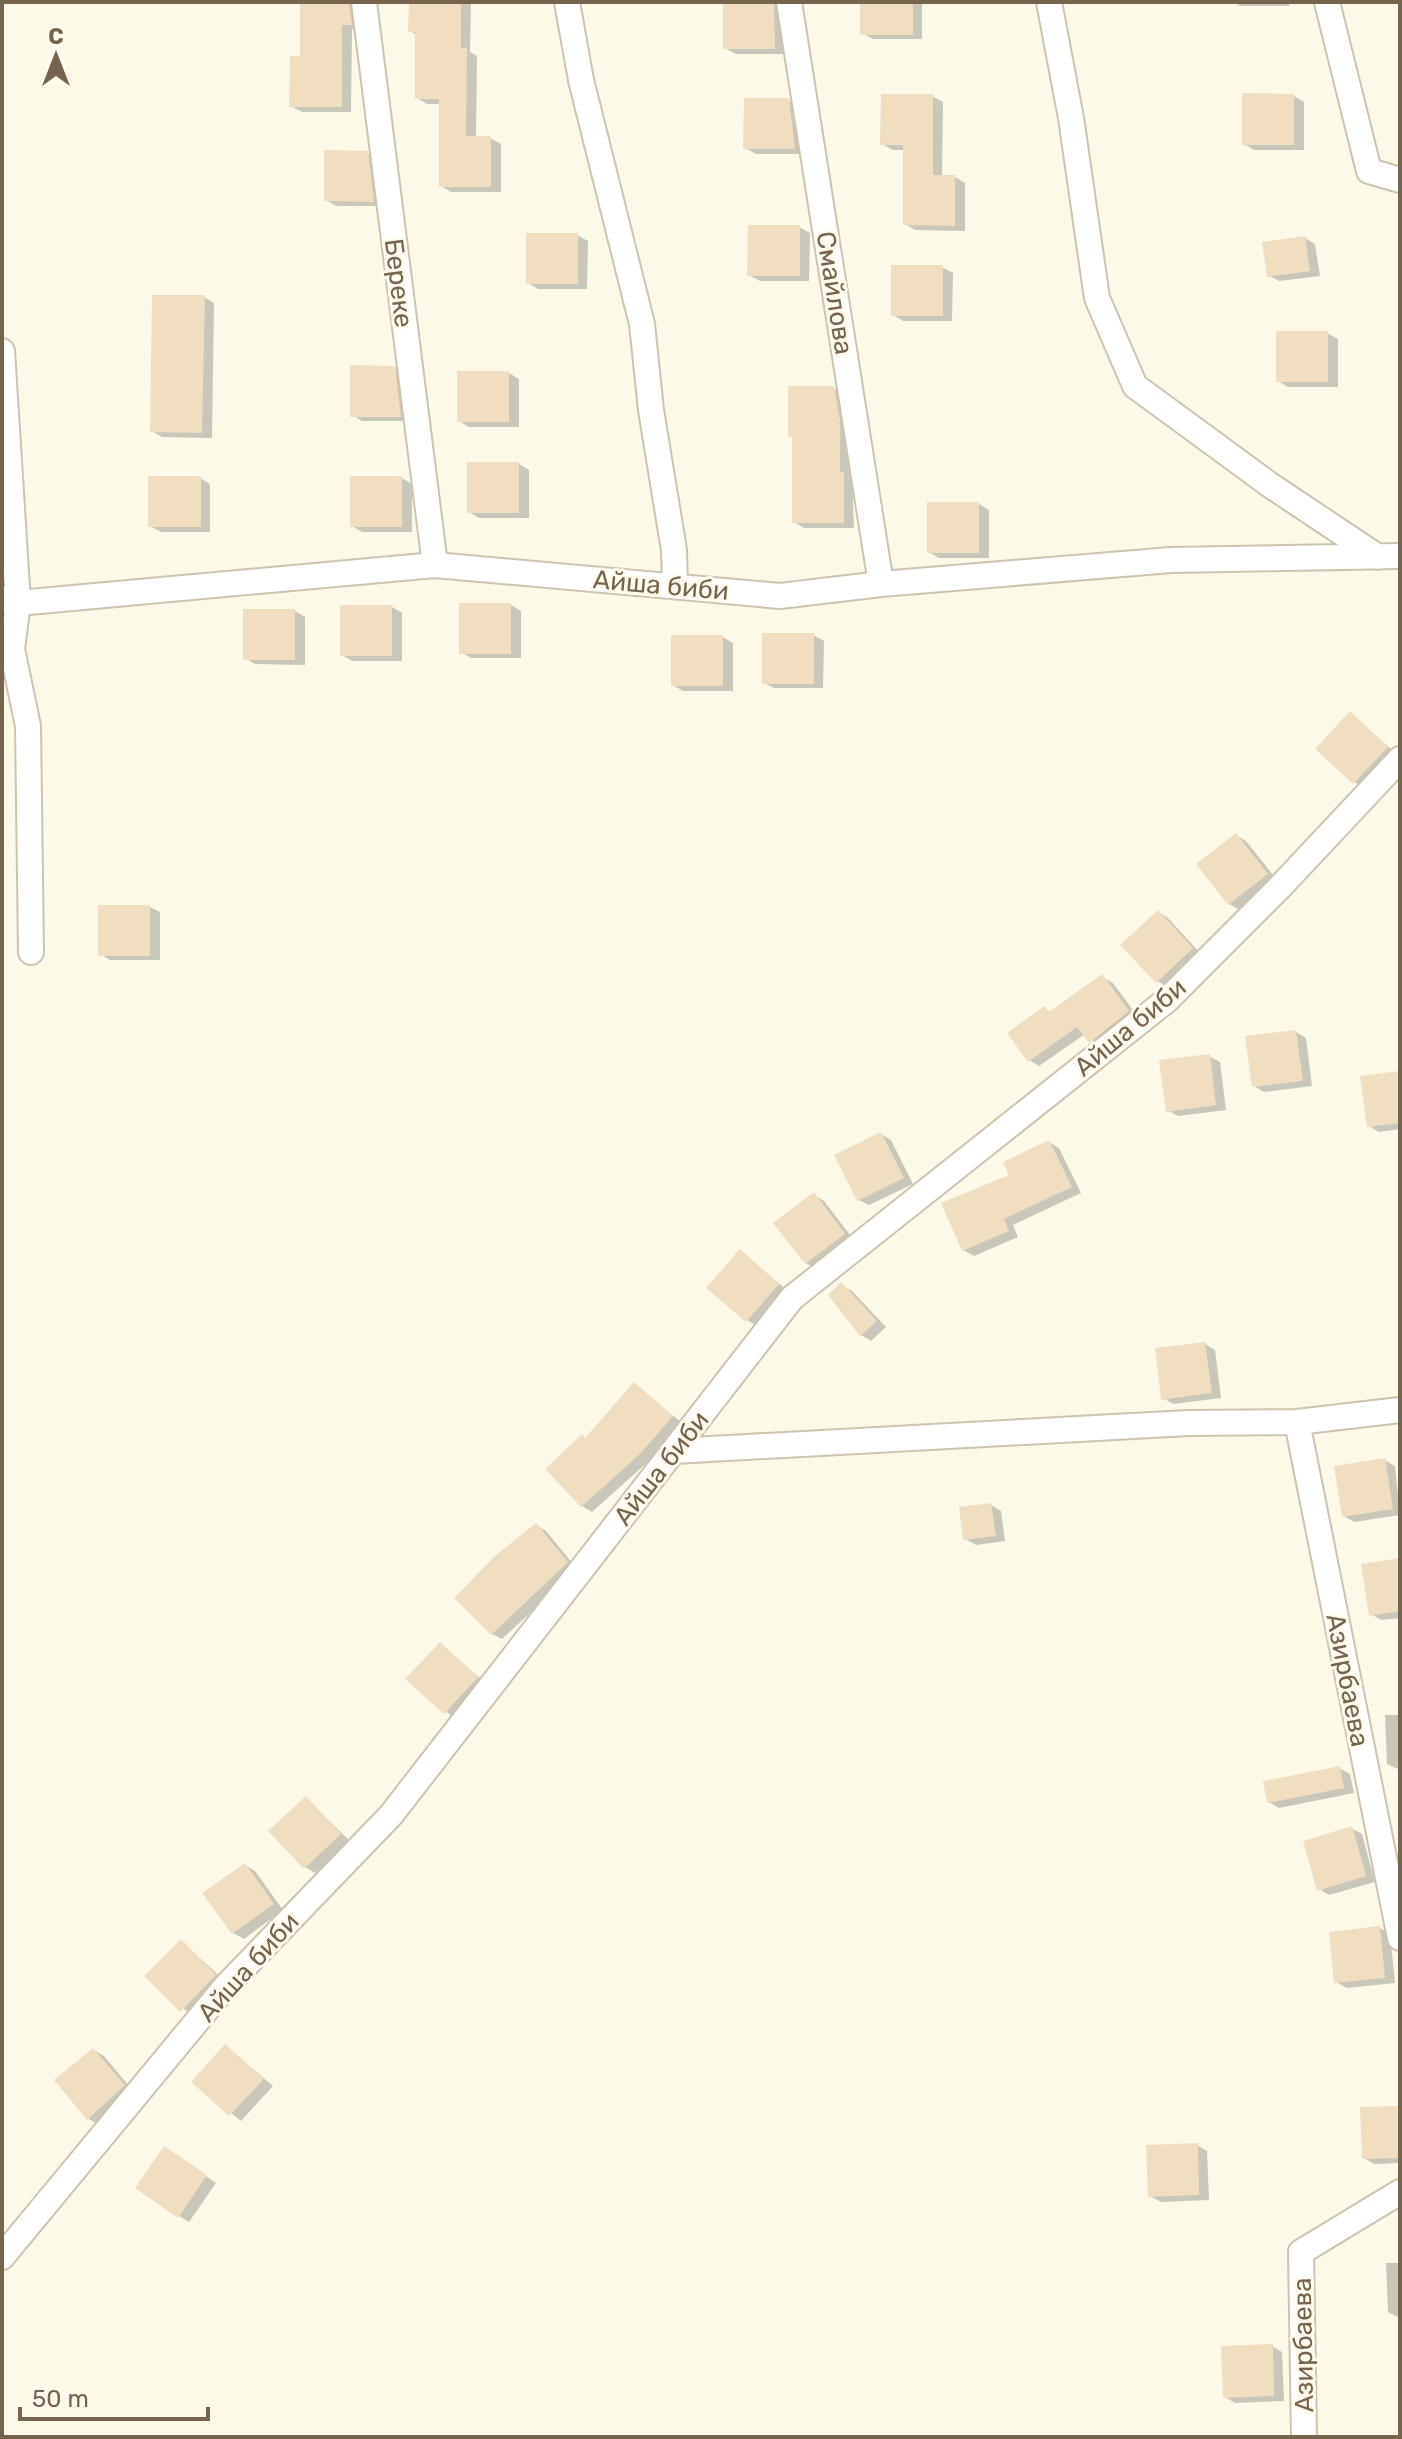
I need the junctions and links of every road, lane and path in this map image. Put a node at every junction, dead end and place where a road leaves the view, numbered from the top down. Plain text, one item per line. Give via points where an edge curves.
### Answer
1 (364, 2) edge
2 (567, 2) edge
3 (789, 2) edge
4 (1049, 2) edge
5 (1327, 2) edge
6 (1400, 180) edge
7 (2, 351) edge
8 (1389, 557) edge
9 (435, 565) junction
10 (881, 584) junction
11 (675, 586) junction
12 (10, 601) edge
13 (1400, 759) edge
14 (31, 952) dead end
15 (1400, 1410) edge
16 (1297, 1422) junction
17 (674, 1451) junction
18 (1400, 1938) edge
19 (1400, 2192) edge
20 (2, 2257) edge
21 (1304, 2437) edge

1 - 9 street, Береке
2 - 11 street via 581,80 642,324
3 - 10 street, Смайлова
4 - 8 street via 1097,298 1135,386 1270,485
5 - 6 street via 1369,171
7 - 12 street
8 - 10 street, Айша биби via 1171,560
9 - 11 street, Айша биби
9 - 12 street, Айша биби
10 - 11 street, Айша биби via 780,596
12 - 14 street via 12,649 28,726
13 - 17 street, Айша биби via 1167,1000 792,1298
15 - 16 street
16 - 17 street via 1188,1423
16 - 18 street, Азирбаева
17 - 20 street, Айша биби via 391,1815 227,1985
19 - 21 street, Азирбаева via 1301,2252

